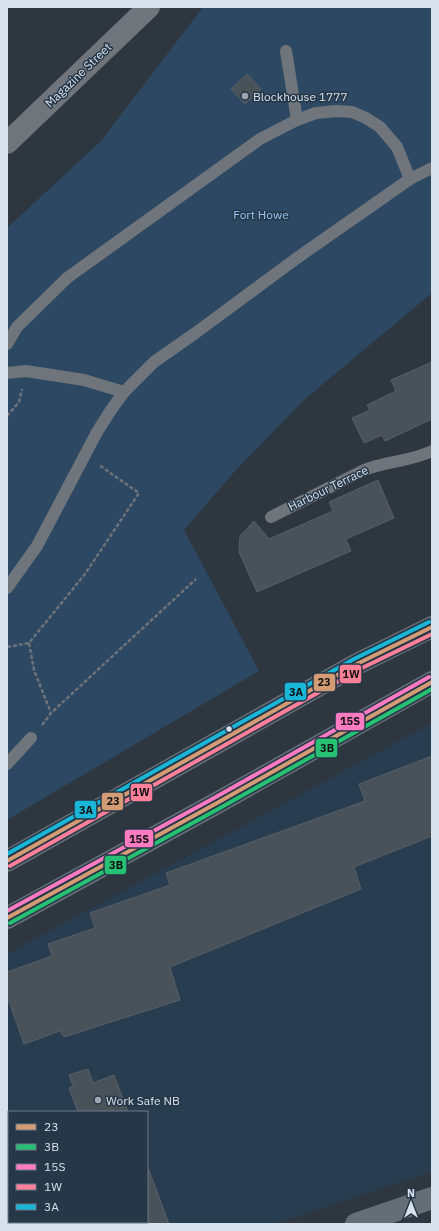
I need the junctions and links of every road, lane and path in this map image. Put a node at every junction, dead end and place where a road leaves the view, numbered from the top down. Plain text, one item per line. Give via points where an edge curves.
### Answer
1 (149, 7) edge
2 (286, 51) dead end
3 (297, 120) junction
4 (7, 143) edge
5 (432, 168) edge
6 (410, 179) junction
7 (7, 344) edge
8 (26, 371) junction
9 (7, 373) edge
10 (124, 392) junction
11 (7, 416) edge
12 (432, 451) edge
13 (85, 456) junction
14 (271, 517) dead end
15 (196, 579) dead end
16 (7, 588) edge
17 (432, 619) edge
18 (432, 626) edge
19 (29, 643) junction
20 (7, 647) edge
21 (356, 664) junction
22 (432, 682) edge
23 (51, 713) junction
24 (31, 738) joint
25 (7, 764) edge
26 (7, 861) edge
27 (7, 918) edge
28 (432, 1198) edge
29 (356, 1224) edge

1 - 4 street, Magazine Street
2 - 3 lane
3 - 6 lane via 316,113 336,111 352,112 366,118 380,127 397,147
3 - 7 lane via 260,139 67,278 17,327
5 - 6 lane
6 - 10 lane via 154,362
8 - 9 lane
8 - 10 lane via 84,380
8 - 11 path via 19,402
10 - 13 lane via 97,432
12 - 14 lane, Harbour Terrace via 414,458 365,469
13 - 16 lane via 38,546
13 - 19 path via 139,494 85,574
15 - 23 path
17 - 21 main road
18 - 21 main road
19 - 20 path
19 - 23 path via 34,670
21 - 26 main road
22 - 27 main road via 217,804
23 - 24 path
24 - 25 lane
28 - 29 main road

